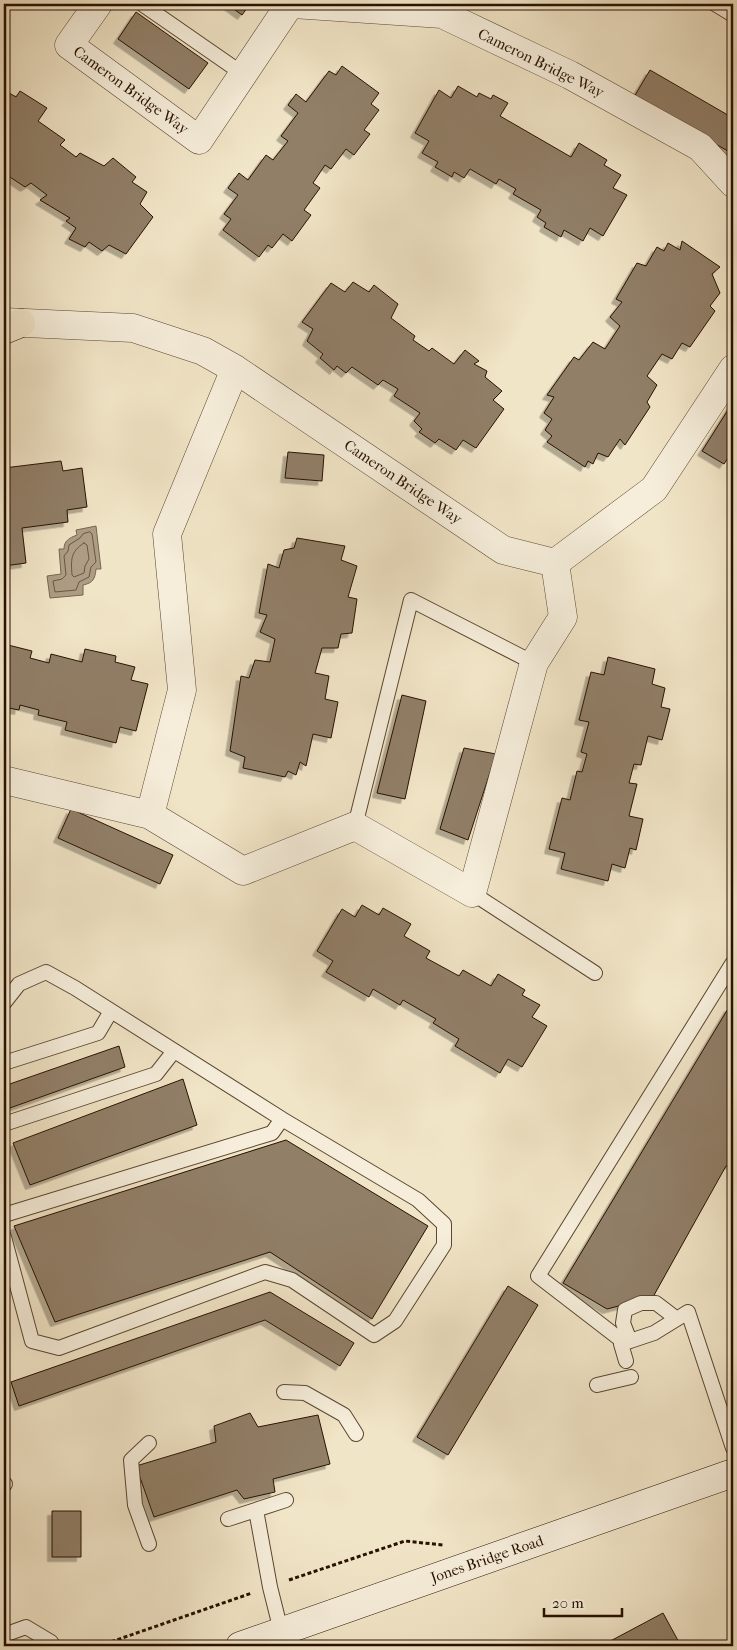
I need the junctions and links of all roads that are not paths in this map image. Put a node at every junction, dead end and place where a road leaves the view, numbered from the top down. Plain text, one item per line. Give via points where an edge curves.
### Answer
1 (98, 4) edge
2 (142, 4) edge
3 (291, 4) edge
4 (715, 4) edge
5 (733, 15) edge
6 (243, 74) junction
7 (733, 183) edge
8 (10, 325) edge
9 (235, 369) junction
10 (733, 369) edge
11 (555, 563) junction
12 (534, 663) junction
13 (4, 780) edge
14 (150, 815) junction
15 (355, 826) junction
16 (472, 893) junction
17 (733, 964) edge
18 (596, 973) dead end
19 (4, 1003) edge
20 (111, 1011) junction
21 (174, 1051) junction
22 (4, 1063) edge
23 (282, 1119) junction
24 (4, 1124) edge
25 (4, 1215) edge
26 (4, 1237) edge
27 (677, 1319) junction
28 (628, 1342) junction
29 (626, 1361) dead end
30 (631, 1377) dead end
31 (597, 1385) dead end
32 (284, 1392) dead end
33 (356, 1434) dead end
34 (150, 1443) dead end
35 (733, 1448) edge
36 (733, 1473) edge
37 (286, 1500) dead end
38 (256, 1510) junction
39 (228, 1519) dead end
40 (149, 1544) dead end
41 (5, 1632) edge
42 (283, 1639) edge
43 (53, 1646) edge
44 (240, 1646) edge

1 - 6 street, Cameron Bridge Way via 69,46 199,140
2 - 6 lane
3 - 6 street, Cameron Bridge Way
3 - 7 street, Cameron Bridge Way via 442,14 570,75 700,147
4 - 5 lane
8 - 9 street, Cameron Bridge Way via 134,328 202,351
9 - 11 street, Cameron Bridge Way via 504,550
9 - 14 street via 167,534 182,690
10 - 11 street via 654,489
11 - 12 street via 563,617
12 - 15 lane via 411,600
12 - 16 street
13 - 14 street
14 - 15 street via 243,871
15 - 16 street
16 - 18 lane
17 - 28 lane via 538,1276
19 - 20 lane via 19,984 46,972
20 - 21 lane
20 - 22 lane via 98,1032
21 - 23 lane
21 - 24 lane via 156,1074
23 - 25 lane via 272,1133
23 - 26 lane via 418,1200 444,1224 444,1245 395,1321 374,1335 292,1280 265,1272 59,1348 32,1341
27 - 28 lane via 654,1333
27 - 28 lane via 656,1303 641,1303 625,1310 623,1323
27 - 35 lane via 688,1312
28 - 29 lane via 621,1344
30 - 31 lane
32 - 33 lane via 306,1393 336,1410 344,1415
34 - 40 lane via 131,1460 135,1506
36 - 42 street, Jones Bridge Road
37 - 38 lane
38 - 39 lane
38 - 42 lane
41 - 43 lane via 26,1626 52,1642
42 - 44 street, Jones Bridge Road

